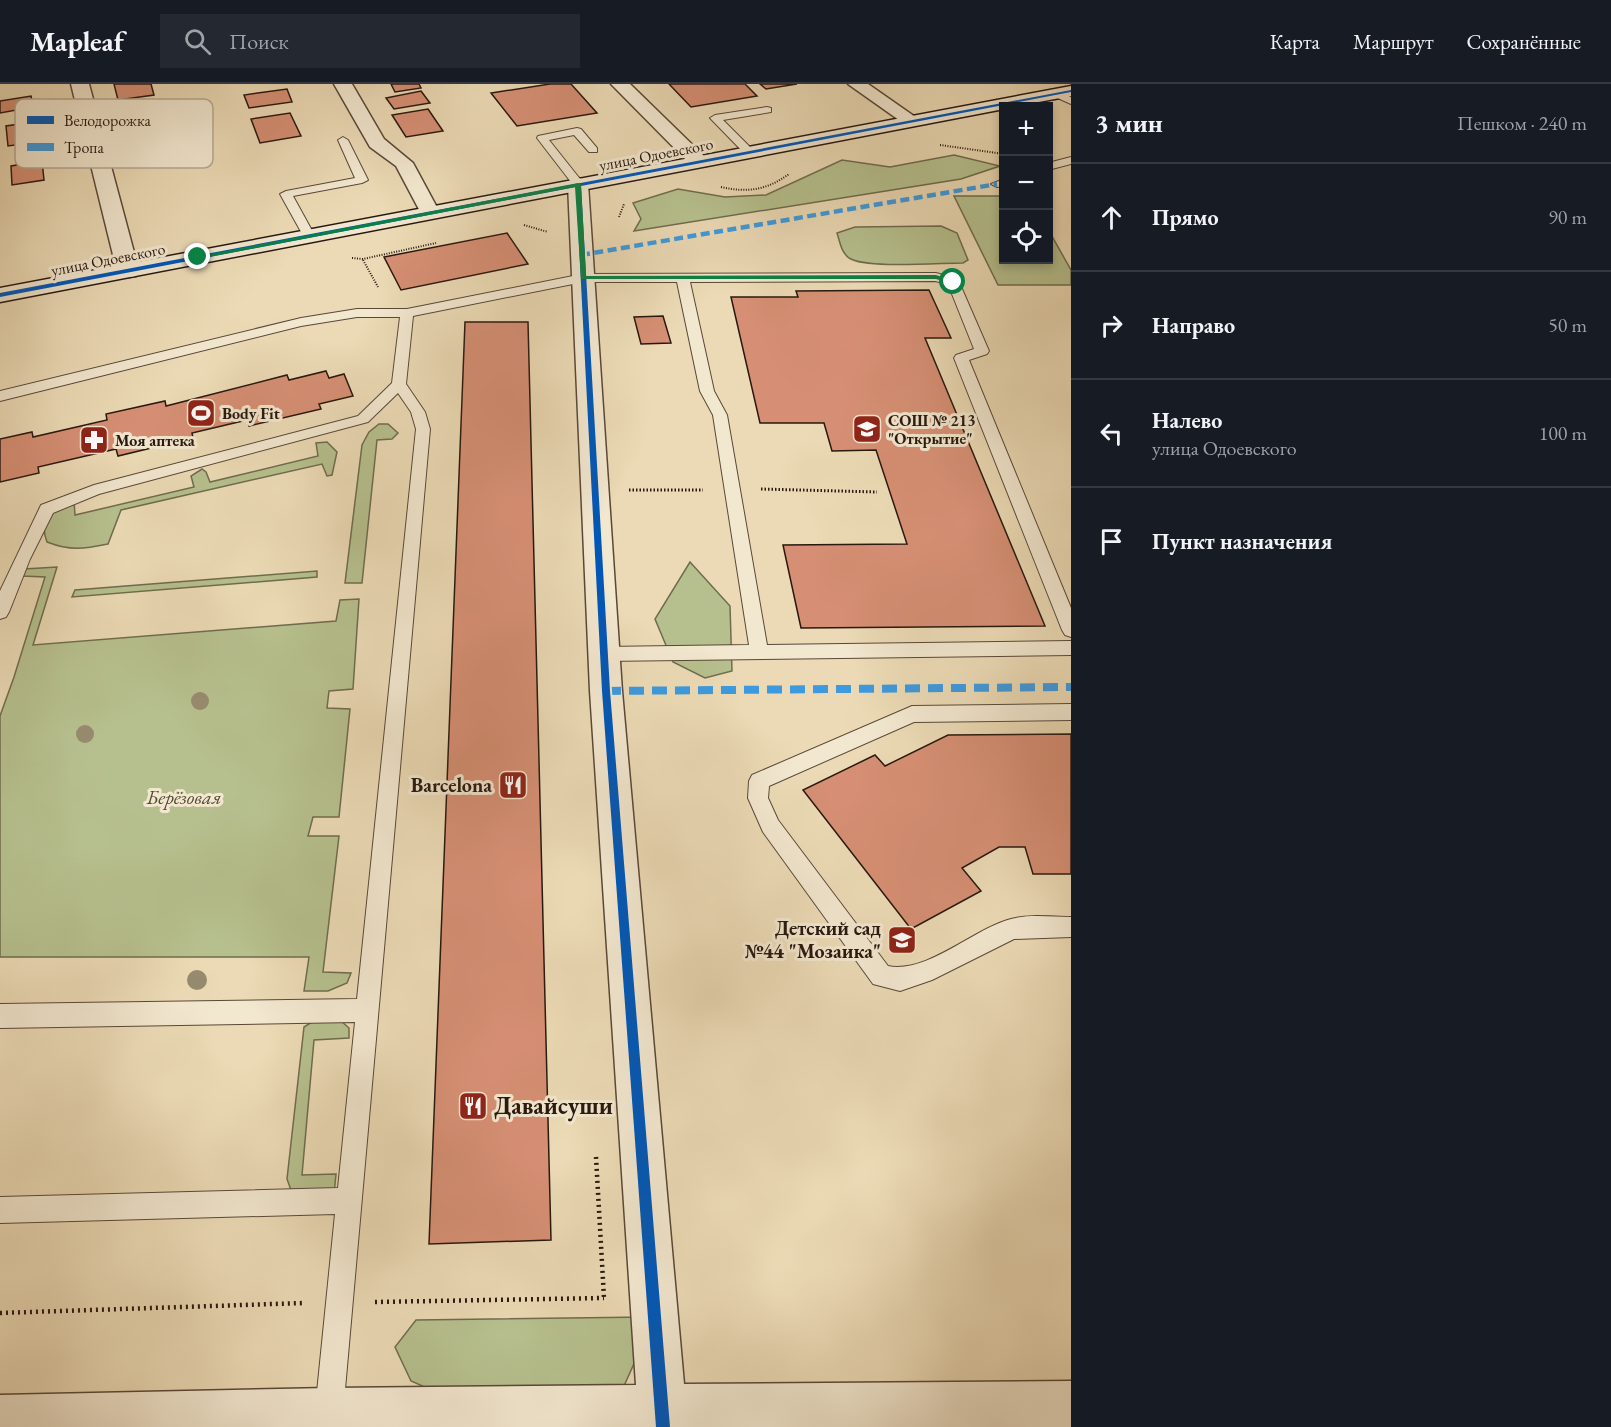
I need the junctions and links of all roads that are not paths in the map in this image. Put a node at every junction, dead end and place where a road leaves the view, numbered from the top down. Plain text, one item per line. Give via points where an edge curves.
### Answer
1 (80, 84) edge
2 (343, 84) edge
3 (620, 84) edge
4 (857, 84) edge
5 (1066, 95) edge
6 (84, 99) edge
7 (767, 110) dead end
8 (912, 121) junction
9 (342, 140) dead end
10 (593, 150) dead end
11 (749, 152) junction
12 (1071, 160) edge
13 (699, 162) junction
14 (1053, 165) edge
15 (102, 168) edge
16 (578, 184) junction
17 (430, 213) junction
18 (309, 236) junction
19 (128, 271) junction
20 (583, 278) junction
21 (683, 278) junction
22 (0, 295) edge
23 (407, 313) junction
24 (399, 384) junction
25 (0, 396) edge
26 (0, 612) edge
27 (1071, 630) edge
28 (1071, 648) edge
29 (759, 652) junction
30 (603, 654) junction
31 (1071, 712) edge
32 (1071, 927) edge
33 (367, 1010) junction
34 (0, 1016) edge
35 (349, 1202) junction
36 (0, 1210) edge
37 (1071, 1406) edge
38 (329, 1412) junction
39 (662, 1418) edge
40 (0, 1419) edge

1 - 6 street
2 - 17 street via 377,143 404,163
3 - 13 street
4 - 8 street
5 - 8 street, улица Одоевского
7 - 11 lane via 715,118
8 - 11 street, улица Одоевского
9 - 18 lane via 362,180 286,194
10 - 16 lane via 577,131 542,138
11 - 13 street, улица Одоевского
12 - 14 lane
13 - 16 street, улица Одоевского
15 - 19 street
16 - 17 street, улица Одоевского
16 - 20 street
17 - 18 street, улица Одоевского
18 - 19 street, улица Одоевского
19 - 22 street, улица Одоевского
20 - 21 lane
20 - 23 lane
20 - 30 street
21 - 27 lane via 936,277 953,282 982,351 961,358
21 - 29 lane via 707,392 720,415
23 - 24 lane
23 - 25 lane via 357,313 301,322
24 - 26 lane via 363,419 94,490 47,508
24 - 33 lane via 418,412 423,429
28 - 29 lane
29 - 30 lane
30 - 39 street
31 - 32 lane via 912,714 759,780 758,798 770,825 881,976 900,980 924,972 1012,929
33 - 34 lane
33 - 35 lane
35 - 36 lane
35 - 38 lane
37 - 39 street
38 - 39 street
38 - 40 street

